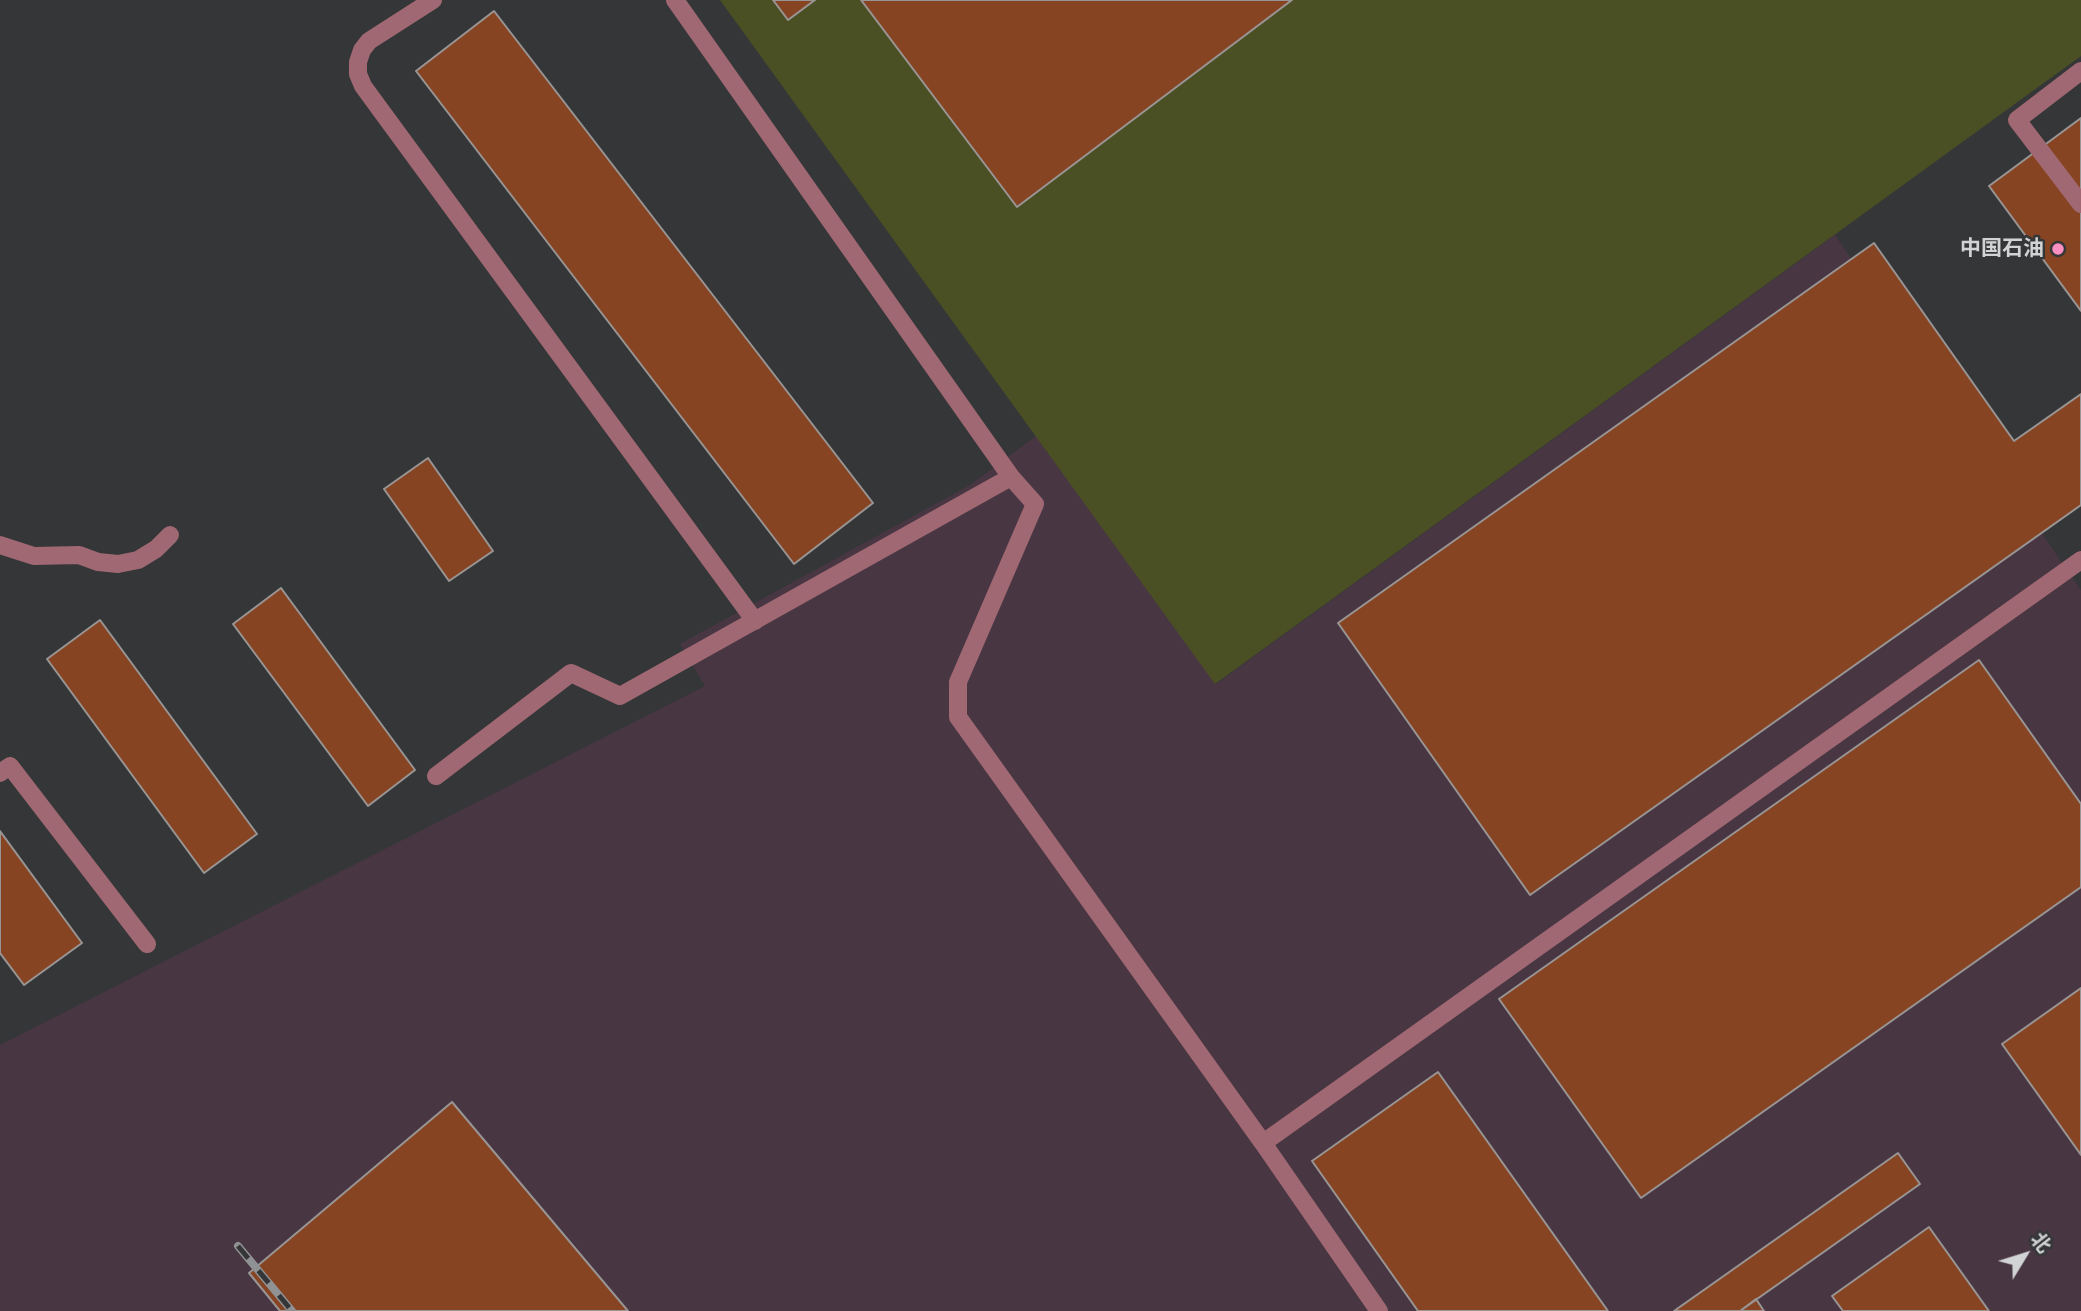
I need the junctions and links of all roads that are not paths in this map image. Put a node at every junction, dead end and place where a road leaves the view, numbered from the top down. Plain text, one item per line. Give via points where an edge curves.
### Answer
1 (433, 0) edge
2 (675, 0) edge
3 (2081, 71) edge
4 (2081, 204) edge
5 (1011, 477) junction
6 (170, 535) dead end
7 (0, 545) edge
8 (2081, 560) edge
9 (755, 621) junction
10 (0, 773) edge
11 (436, 776) dead end
12 (146, 944) dead end
13 (1263, 1143) junction
14 (1379, 1311) edge

1 - 9 street via 369,41 358,62 363,86
2 - 5 street
3 - 4 street via 2017,120
5 - 9 street
5 - 13 street via 1035,503 958,682 958,717
6 - 7 street via 138,560 118,564 79,555 34,556
8 - 13 street
9 - 11 street via 620,696 571,673
10 - 12 street via 10,766
13 - 14 street

